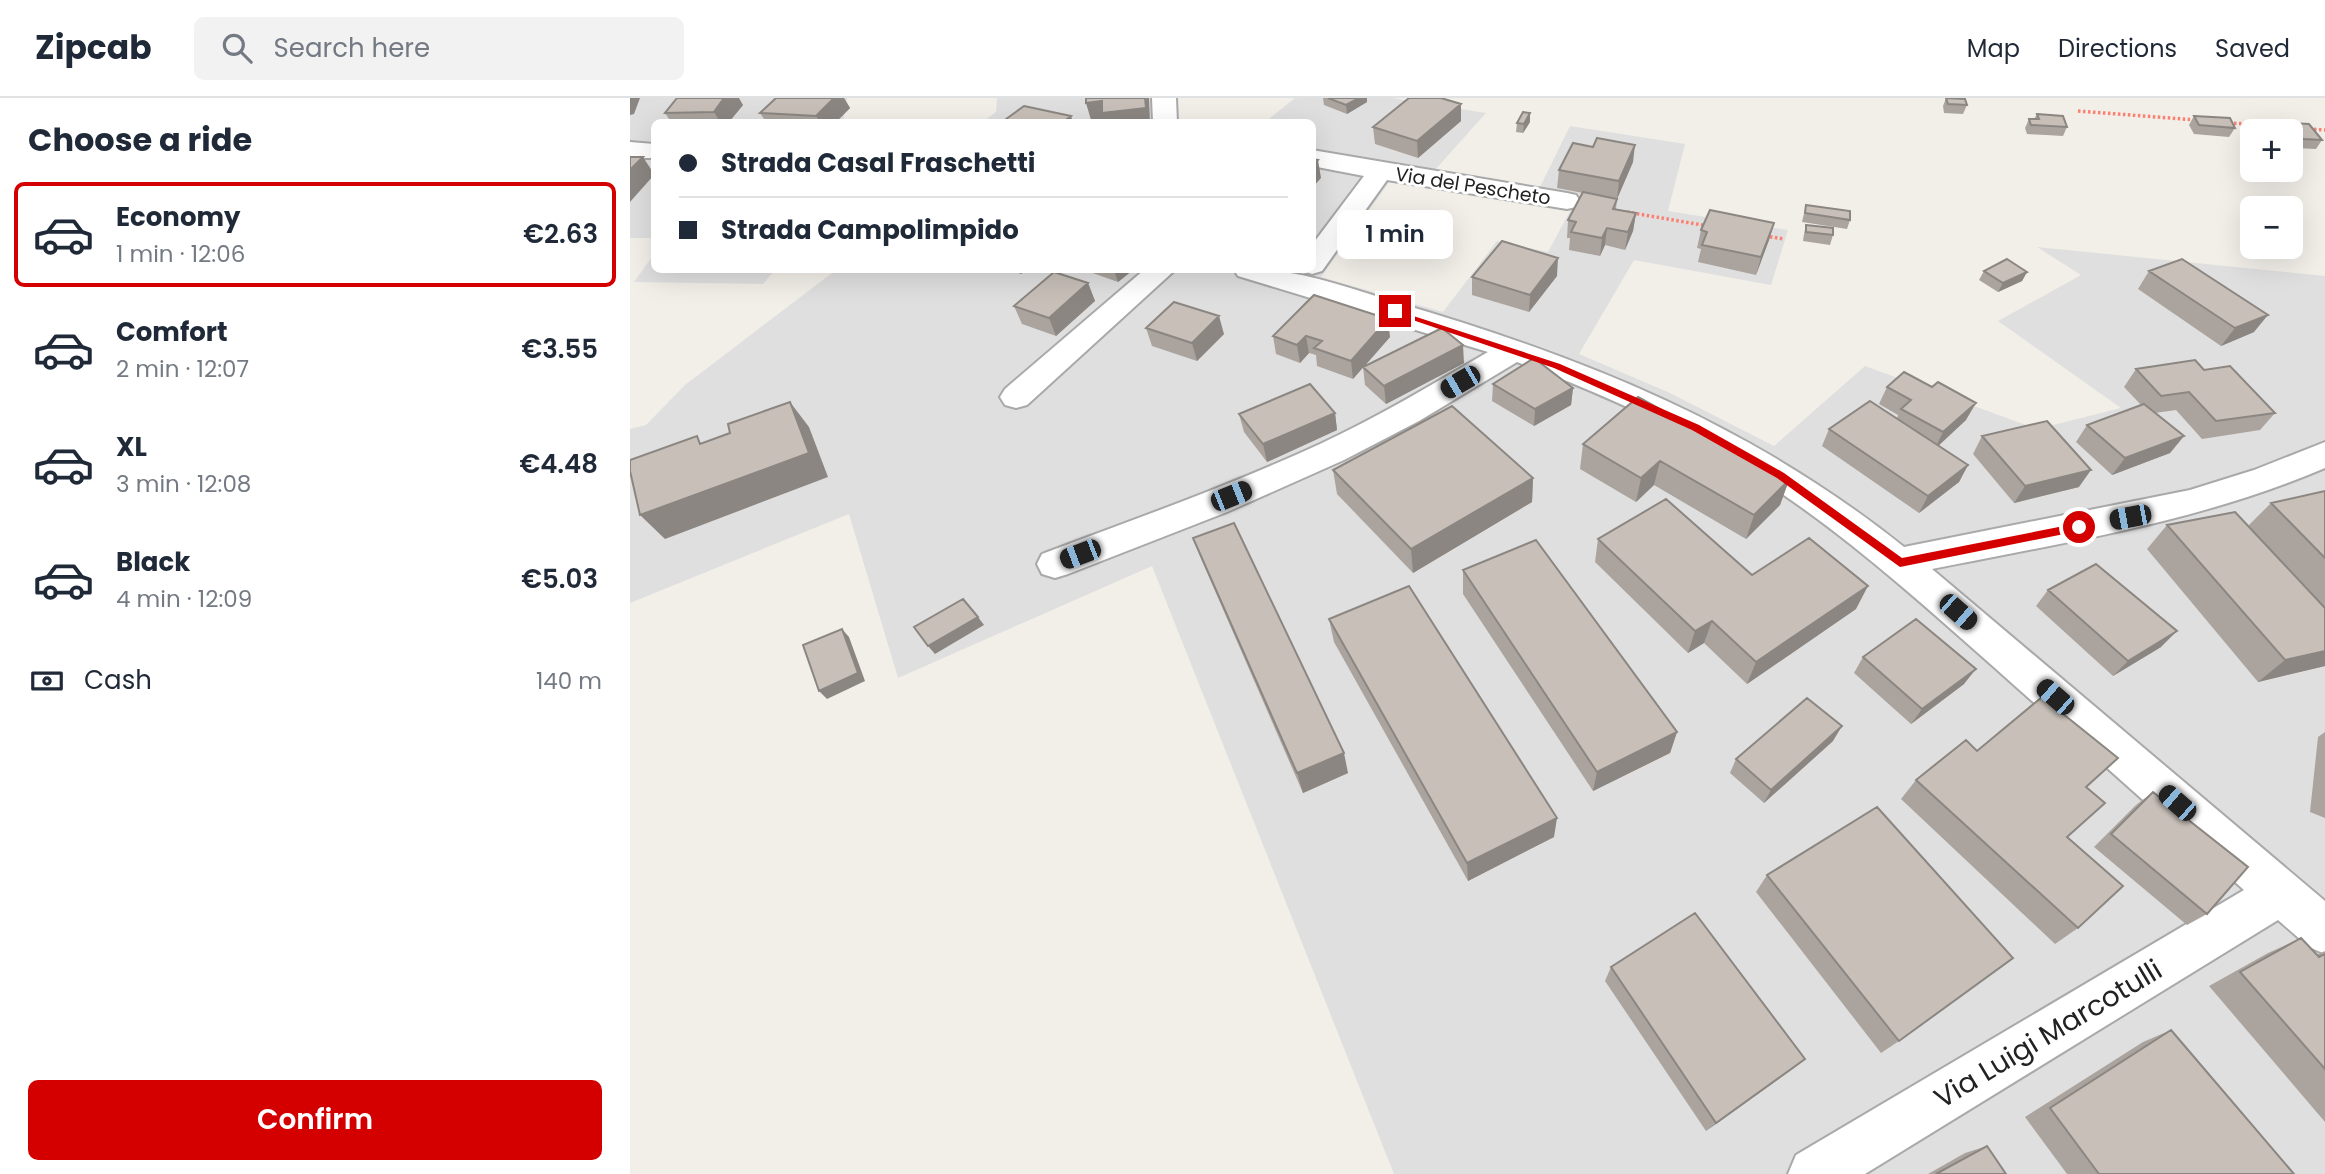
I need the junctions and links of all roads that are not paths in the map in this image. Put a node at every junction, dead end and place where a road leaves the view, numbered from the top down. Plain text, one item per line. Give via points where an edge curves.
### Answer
1 (1164, 98) edge
2 (1165, 119) edge
3 (630, 150) edge
4 (651, 150) edge
5 (1316, 160) edge
6 (1380, 171) junction
7 (1567, 201) road end
8 (1316, 260) edge
9 (1158, 273) edge
10 (1307, 273) edge
11 (1514, 350) junction
12 (1016, 397) dead end
13 (2325, 454) edge
14 (1900, 562) junction
15 (1055, 564) dead end
16 (2281, 893) junction
17 (2325, 931) edge
18 (1815, 1174) edge

1 - 2 street
3 - 4 street
5 - 6 street, Via del Pescheto
6 - 7 street, Via del Pescheto
6 - 8 street, Via del Pescheto
9 - 12 street
10 - 11 street
11 - 14 street via 1615,390 1724,442 1818,500
11 - 15 street via 1380,428 1320,457
13 - 14 street via 2191,503
14 - 16 street
16 - 17 street
16 - 18 street, Via Luigi Marcotulli

